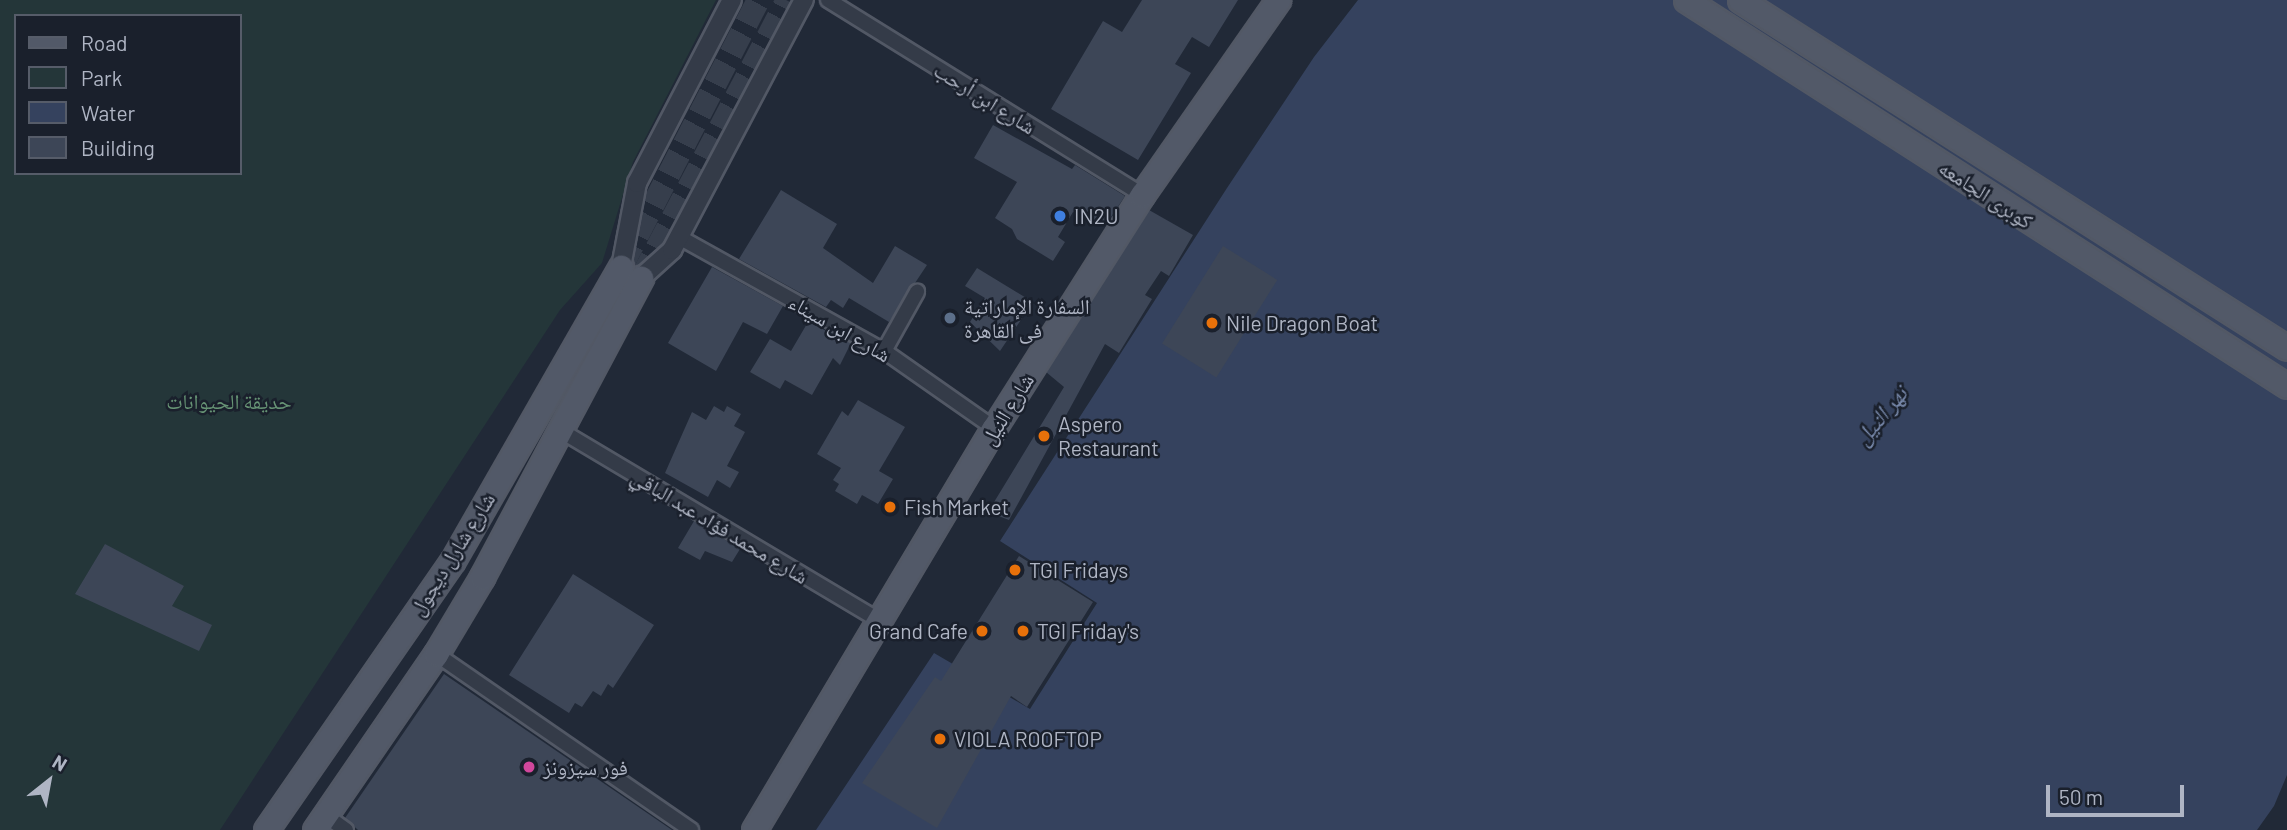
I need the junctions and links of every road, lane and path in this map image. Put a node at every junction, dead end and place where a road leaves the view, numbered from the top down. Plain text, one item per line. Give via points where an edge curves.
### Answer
1 (732, 0) edge
2 (804, 0) edge
3 (828, 0) edge
4 (1278, 0) edge
5 (1686, 0) edge
6 (1740, 0) edge
7 (1142, 195) junction
8 (679, 237) junction
9 (621, 267) joint
10 (641, 278) joint
11 (917, 292) dead end
12 (2287, 348) edge
13 (884, 351) junction
14 (2287, 386) edge
15 (994, 428) junction
16 (558, 429) junction
17 (882, 622) junction
18 (436, 654) junction
19 (320, 823) edge
20 (266, 830) edge
21 (346, 830) edge
22 (691, 830) edge
23 (754, 830) edge

1 - 9 street via 637,183
2 - 8 street
3 - 7 street, شارع ابن أرحب
4 - 7 main road, شارع النيل
5 - 14 main road, كوبرى الجامعه
6 - 12 main road, كوبرى الجامعه
7 - 15 main road, شارع النيل
8 - 10 street via 664,261
8 - 13 street, شارع ابن سيناء
9 - 20 main road, شارع شارل ديجول via 453,560
10 - 16 main road, شارع شارل ديجول
11 - 13 street
13 - 15 street, شارع ابن سيناء
15 - 17 main road, شارع النيل
16 - 17 street, شارع محمد فؤاد عبد الباقي
16 - 18 main road, شارع شارل ديجول via 482,577
17 - 23 main road, شارع النيل
18 - 19 main road, شارع شارل ديجول
18 - 22 street
19 - 21 street

